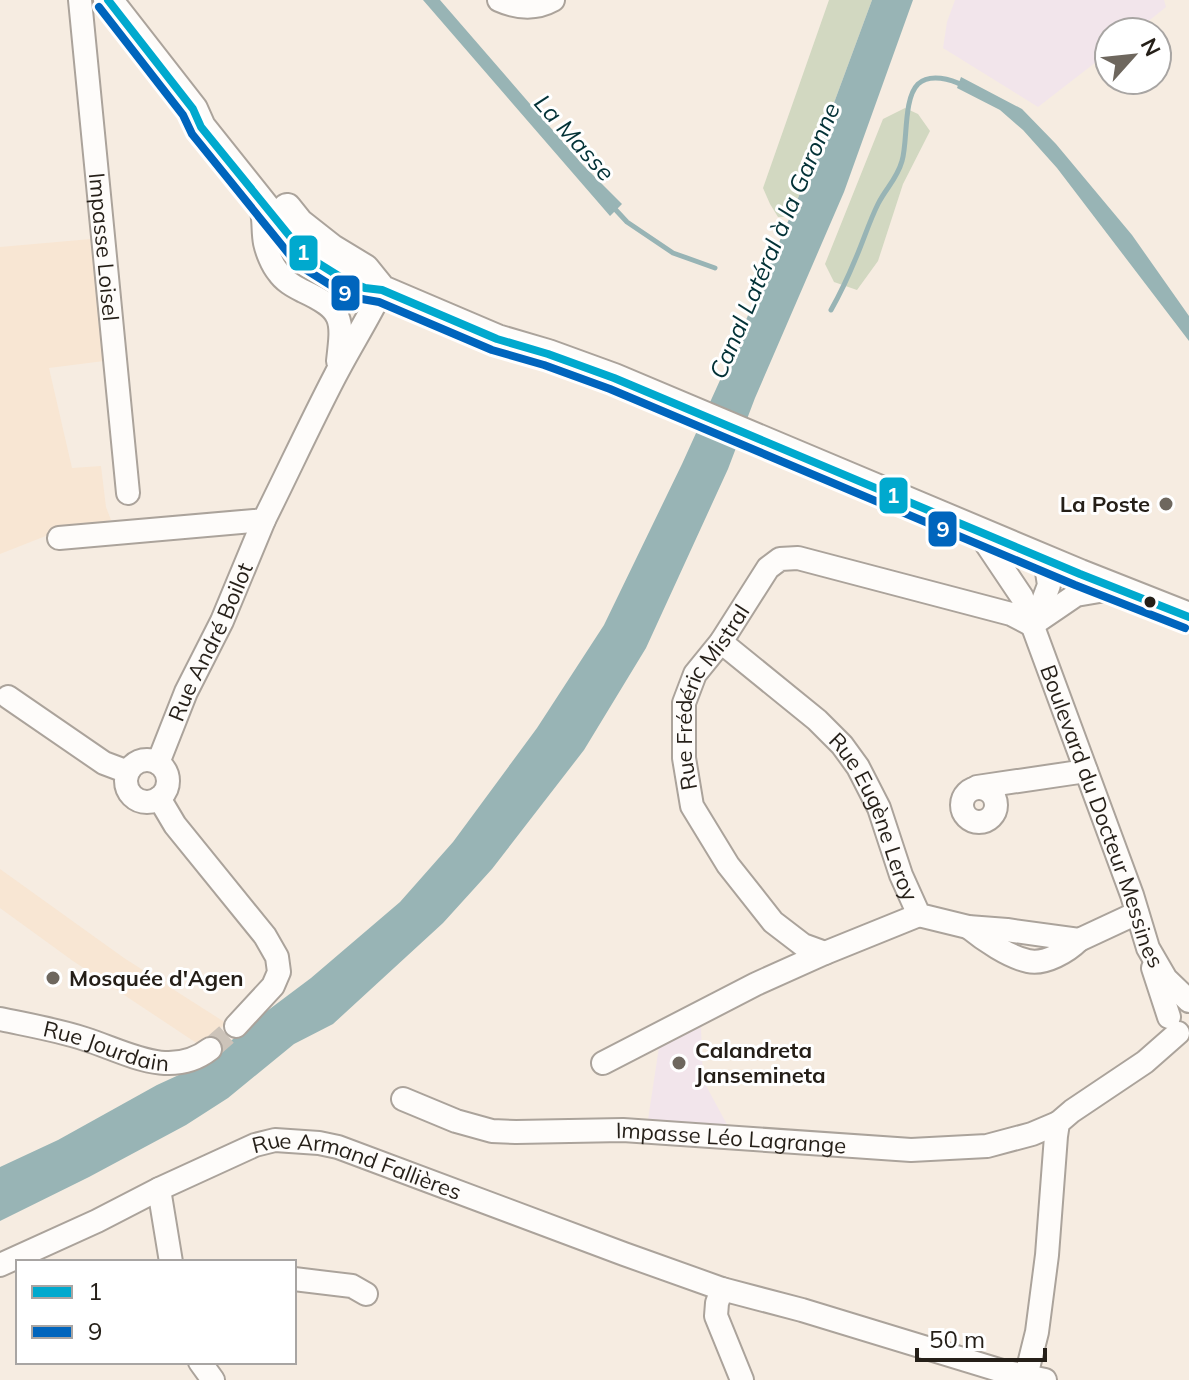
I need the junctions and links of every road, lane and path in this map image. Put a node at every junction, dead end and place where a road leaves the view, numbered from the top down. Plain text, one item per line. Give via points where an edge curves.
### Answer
1 (80, 0) edge
2 (108, 0) edge
3 (499, 0) edge
4 (553, 0) edge
5 (193, 109) junction
6 (259, 200) junction
7 (299, 223) junction
8 (382, 290) junction
9 (336, 373) junction
10 (128, 493) dead end
11 (264, 520) junction
12 (977, 530) junction
13 (59, 538) dead end
14 (1045, 559) junction
15 (1119, 588) junction
16 (1022, 597) junction
17 (1189, 617) edge
18 (1033, 623) junction
19 (721, 642) junction
20 (8, 697) dead end
21 (158, 763) junction
22 (1086, 771) junction
23 (128, 772) junction
24 (977, 787) dead end
25 (159, 798) junction
26 (1137, 913) junction
27 (919, 915) junction
28 (1148, 948) junction
29 (825, 953) junction
30 (1189, 1002) edge
31 (0, 1019) edge
32 (236, 1026) tunnel mouth
33 (1179, 1028) edge
34 (210, 1049) tunnel mouth
35 (603, 1063) dead end
36 (403, 1099) dead end
37 (1058, 1123) junction
38 (159, 1189) junction
39 (171, 1260) edge
40 (0, 1265) edge
41 (296, 1279) edge
42 (722, 1289) junction
43 (366, 1294) dead end
44 (1035, 1378) edge
45 (742, 1380) edge

1 - 10 street, Impasse Loisel
2 - 5 main road
3 - 4 street via 531,7
5 - 6 main road via 201,127
5 - 7 main road via 211,119
6 - 7 main road
6 - 8 main road via 305,255 345,280
6 - 9 street via 265,243 278,273 339,317
7 - 8 main road via 365,269
8 - 9 street, Rue André Boilot
8 - 12 main road via 497,339 614,378
9 - 11 street, Rue André Boilot
11 - 13 street
11 - 21 street, Rue André Boilot
12 - 14 main road
12 - 16 street, Boulevard du Docteur Messines
14 - 15 main road
14 - 16 street
14 - 18 street via 1049,585
15 - 17 main road
15 - 18 street via 1076,595
16 - 18 street, Boulevard du Docteur Messines
18 - 19 street, Rue Frédéric Mistral via 798,558 780,559 768,568
18 - 22 street, Boulevard du Docteur Messines
19 - 27 street, Rue Eugène Leroy via 817,720 858,767
19 - 29 street, Rue Frédéric Mistral via 695,674 684,703 684,758 692,806 728,865 773,922 803,945
20 - 23 street via 104,763
21 - 23 street via 141,760
21 - 25 street via 168,777
22 - 24 street
22 - 26 street, Boulevard du Docteur Messines
23 - 25 street via 125,782 136,800 149,803
25 - 32 street via 277,957 275,982
26 - 27 street, Rue Eugène Leroy via 1079,940 968,927
26 - 28 street, Boulevard du Docteur Messines
27 - 29 street
28 - 30 street, Boulevard du Docteur Messines via 1166,979
28 - 33 street
29 - 35 street
30 - 33 street, Impasse Léo Lagrange via 1171,1012
31 - 34 street, Rue Jourdain via 154,1062 183,1063
33 - 37 street, Impasse Léo Lagrange via 1145,1062
36 - 37 street, Impasse Léo Lagrange via 492,1131 623,1130 911,1150 987,1146
37 - 44 street
38 - 39 street
38 - 40 street, Rue Armand Fallières
38 - 42 street, Rue Armand Fallières via 255,1145 275,1140 319,1143
41 - 43 street via 352,1286
42 - 44 street, Rue Armand Fallières
42 - 45 street via 716,1316

